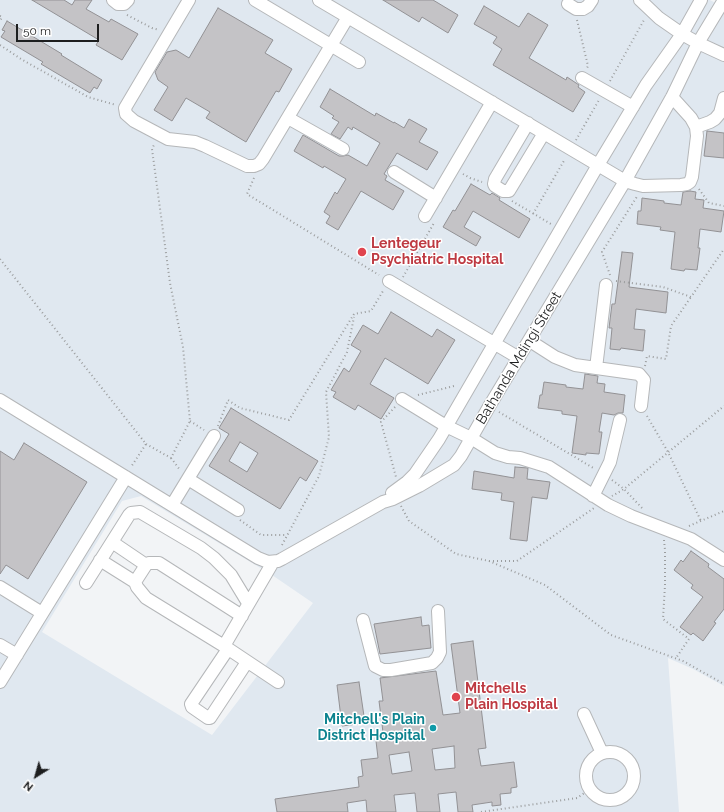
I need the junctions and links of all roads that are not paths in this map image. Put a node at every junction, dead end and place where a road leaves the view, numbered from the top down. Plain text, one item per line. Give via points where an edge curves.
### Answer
1 (189, 0) edge
2 (255, 0) edge
3 (319, 0) edge
4 (592, 0) edge
5 (640, 0) edge
6 (701, 0) edge
7 (724, 0) edge
8 (573, 7) road end
9 (348, 17) junction
10 (682, 34) junction
11 (698, 43) junction
12 (332, 45) junction
13 (724, 55) edge
14 (358, 62) dead end
15 (582, 78) road end
16 (672, 97) junction
17 (724, 98) edge
18 (492, 102) junction
19 (633, 107) junction
20 (288, 118) junction
21 (528, 123) junction
22 (696, 127) junction
23 (544, 133) junction
24 (343, 149) dead end
25 (598, 165) junction
26 (394, 172) dead end
27 (625, 182) junction
28 (436, 198) junction
29 (425, 216) road end
30 (389, 281) road end
31 (606, 286) dead end
32 (530, 341) junction
33 (494, 344) junction
34 (519, 358) junction
35 (596, 368) junction
36 (402, 399) road end
37 (1, 403) edge
38 (641, 406) road end
39 (620, 420) dead end
40 (446, 426) junction
41 (214, 436) road end
42 (471, 438) junction
43 (126, 477) junction
44 (188, 479) junction
45 (389, 498) junction
46 (598, 499) junction
47 (172, 505) junction
48 (238, 510) road end
49 (112, 542) junction
50 (100, 560) junction
51 (724, 560) edge
52 (273, 562) junction
53 (146, 565) junction
54 (135, 582) junction
55 (86, 583) dead end
56 (0, 587) edge
57 (248, 603) junction
58 (438, 611) dead end
59 (42, 613) junction
60 (242, 616) junction
61 (363, 620) dead end
62 (0, 645) edge
63 (226, 647) junction
64 (17, 655) junction
65 (247, 662) junction
66 (0, 682) edge
67 (278, 682) dead end
68 (584, 714) dead end
69 (602, 753) junction

1 - 20 street via 125,108 129,117 160,135 177,141 195,142 247,166 254,166 263,160
2 - 12 street
3 - 9 street
4 - 8 street via 586,8
5 - 10 street via 659,18
6 - 10 street, Bathanda Mdingi Street
7 - 11 street, Bathanda Mdingi Street
9 - 12 street
9 - 18 street
10 - 11 street
10 - 19 street, Bathanda Mdingi Street
11 - 13 street
11 - 16 street, Bathanda Mdingi Street
12 - 14 street
12 - 20 street
15 - 19 street
16 - 22 street
16 - 27 street, Bathanda Mdingi Street
17 - 22 street via 720,113 715,119
18 - 21 street
18 - 28 street
19 - 25 street, Bathanda Mdingi Street
20 - 24 street
21 - 23 street
21 - 23 street via 495,179 495,186 507,192 512,188
22 - 27 street via 690,182 643,186
23 - 25 street
25 - 27 street
25 - 33 street, Bathanda Mdingi Street
26 - 28 street
27 - 32 street, Bathanda Mdingi Street
28 - 29 street
30 - 33 street
31 - 35 street
32 - 34 street, Bathanda Mdingi Street
32 - 35 street via 565,362
33 - 34 street
33 - 40 street, Bathanda Mdingi Street
34 - 42 street, Bathanda Mdingi Street
35 - 38 street via 636,373 643,377
36 - 40 street
37 - 43 street
39 - 46 street
40 - 42 street
40 - 45 street, Bathanda Mdingi Street via 415,474
41 - 44 street
42 - 45 street, Bathanda Mdingi Street via 454,465
42 - 46 street via 500,455 549,466
43 - 47 street
43 - 59 street
44 - 47 street
44 - 48 street
45 - 52 street, Bathanda Mdingi Street
46 - 51 street via 631,516 691,539
47 - 52 street via 258,558
49 - 50 street
49 - 53 street
49 - 57 street via 128,516 140,512 214,558 231,575
50 - 54 street
50 - 55 street
52 - 57 street
53 - 54 street
53 - 60 street via 159,564
54 - 63 street via 146,598
56 - 59 street
57 - 60 street
58 - 61 street via 440,652 437,658 432,663 391,670 375,666
59 - 64 street
60 - 63 street
62 - 64 street
63 - 65 street
63 - 65 street via 192,707 210,718
64 - 66 street
65 - 67 street
68 - 69 street
69 - 69 street via 590,763 586,770 586,778 599,797 614,799 628,791 634,777 633,769 624,756 617,753

